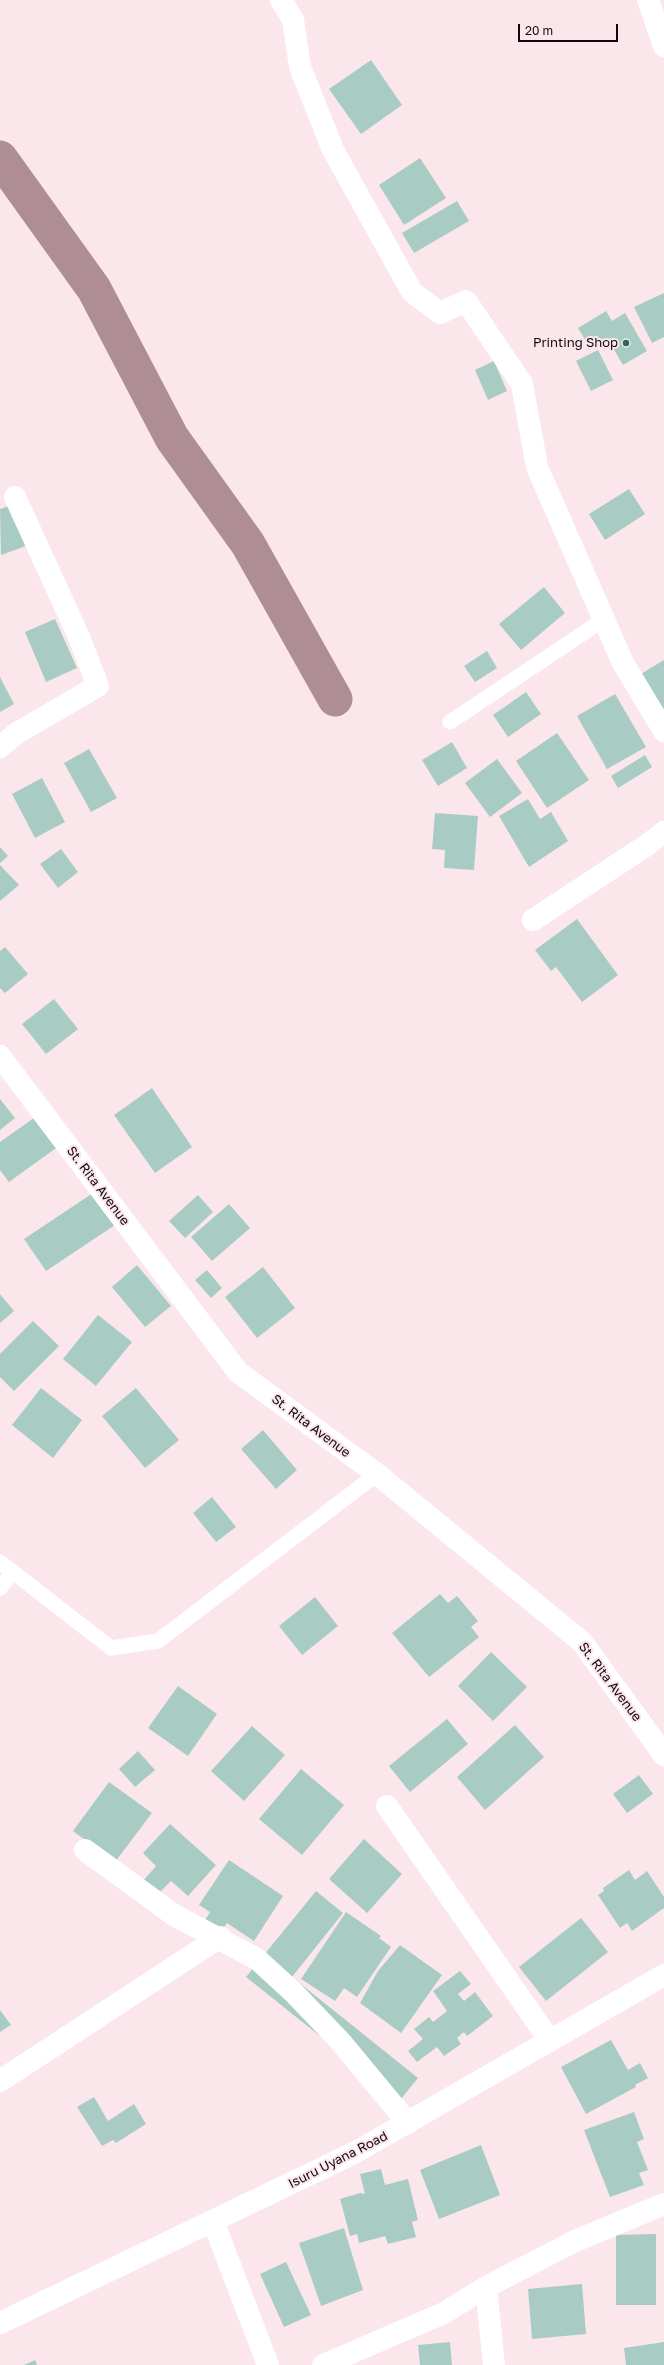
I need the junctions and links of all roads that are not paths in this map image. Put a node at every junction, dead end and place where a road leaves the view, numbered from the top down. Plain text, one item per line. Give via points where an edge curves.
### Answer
1 (281, 0) edge
2 (648, 0) edge
3 (664, 46) edge
4 (15, 497) dead end
5 (603, 620) junction
6 (450, 722) dead end
7 (664, 731) edge
8 (0, 747) edge
9 (664, 832) edge
10 (533, 920) dead end
11 (0, 1056) edge
12 (377, 1474) junction
13 (0, 1562) edge
14 (13, 1572) junction
15 (0, 1588) edge
16 (664, 1755) edge
17 (388, 1806) dead end
18 (86, 1850) dead end
19 (220, 1937) junction
20 (664, 1975) edge
21 (550, 2041) junction
22 (0, 2081) edge
23 (408, 2123) junction
24 (664, 2204) edge
25 (213, 2221) junction
26 (486, 2287) junction
27 (0, 2323) edge
28 (268, 2365) edge
29 (323, 2365) edge
30 (494, 2365) edge

1 - 5 street via 293,20 300,67 333,150 412,292 440,313 466,301 522,384 536,467
2 - 3 street
4 - 8 street via 79,637 98,686 17,733
5 - 6 lane
5 - 7 street via 623,663
9 - 10 street
11 - 12 street, St. Rita Avenue via 238,1372
12 - 14 lane via 158,1641 111,1648
12 - 16 street, St. Rita Avenue via 582,1642
13 - 14 lane
14 - 15 lane
17 - 21 street
18 - 19 street via 174,1915
19 - 22 street
19 - 23 street via 258,1959 294,1993 340,2041
20 - 21 street, Isuru Uyana Road
21 - 23 street, Isuru Uyana Road
23 - 25 street, Isuru Uyana Road via 356,2152
24 - 26 street via 575,2241
25 - 27 street, Isuru Uyana Road
25 - 28 street
26 - 29 street via 444,2313
26 - 30 street

